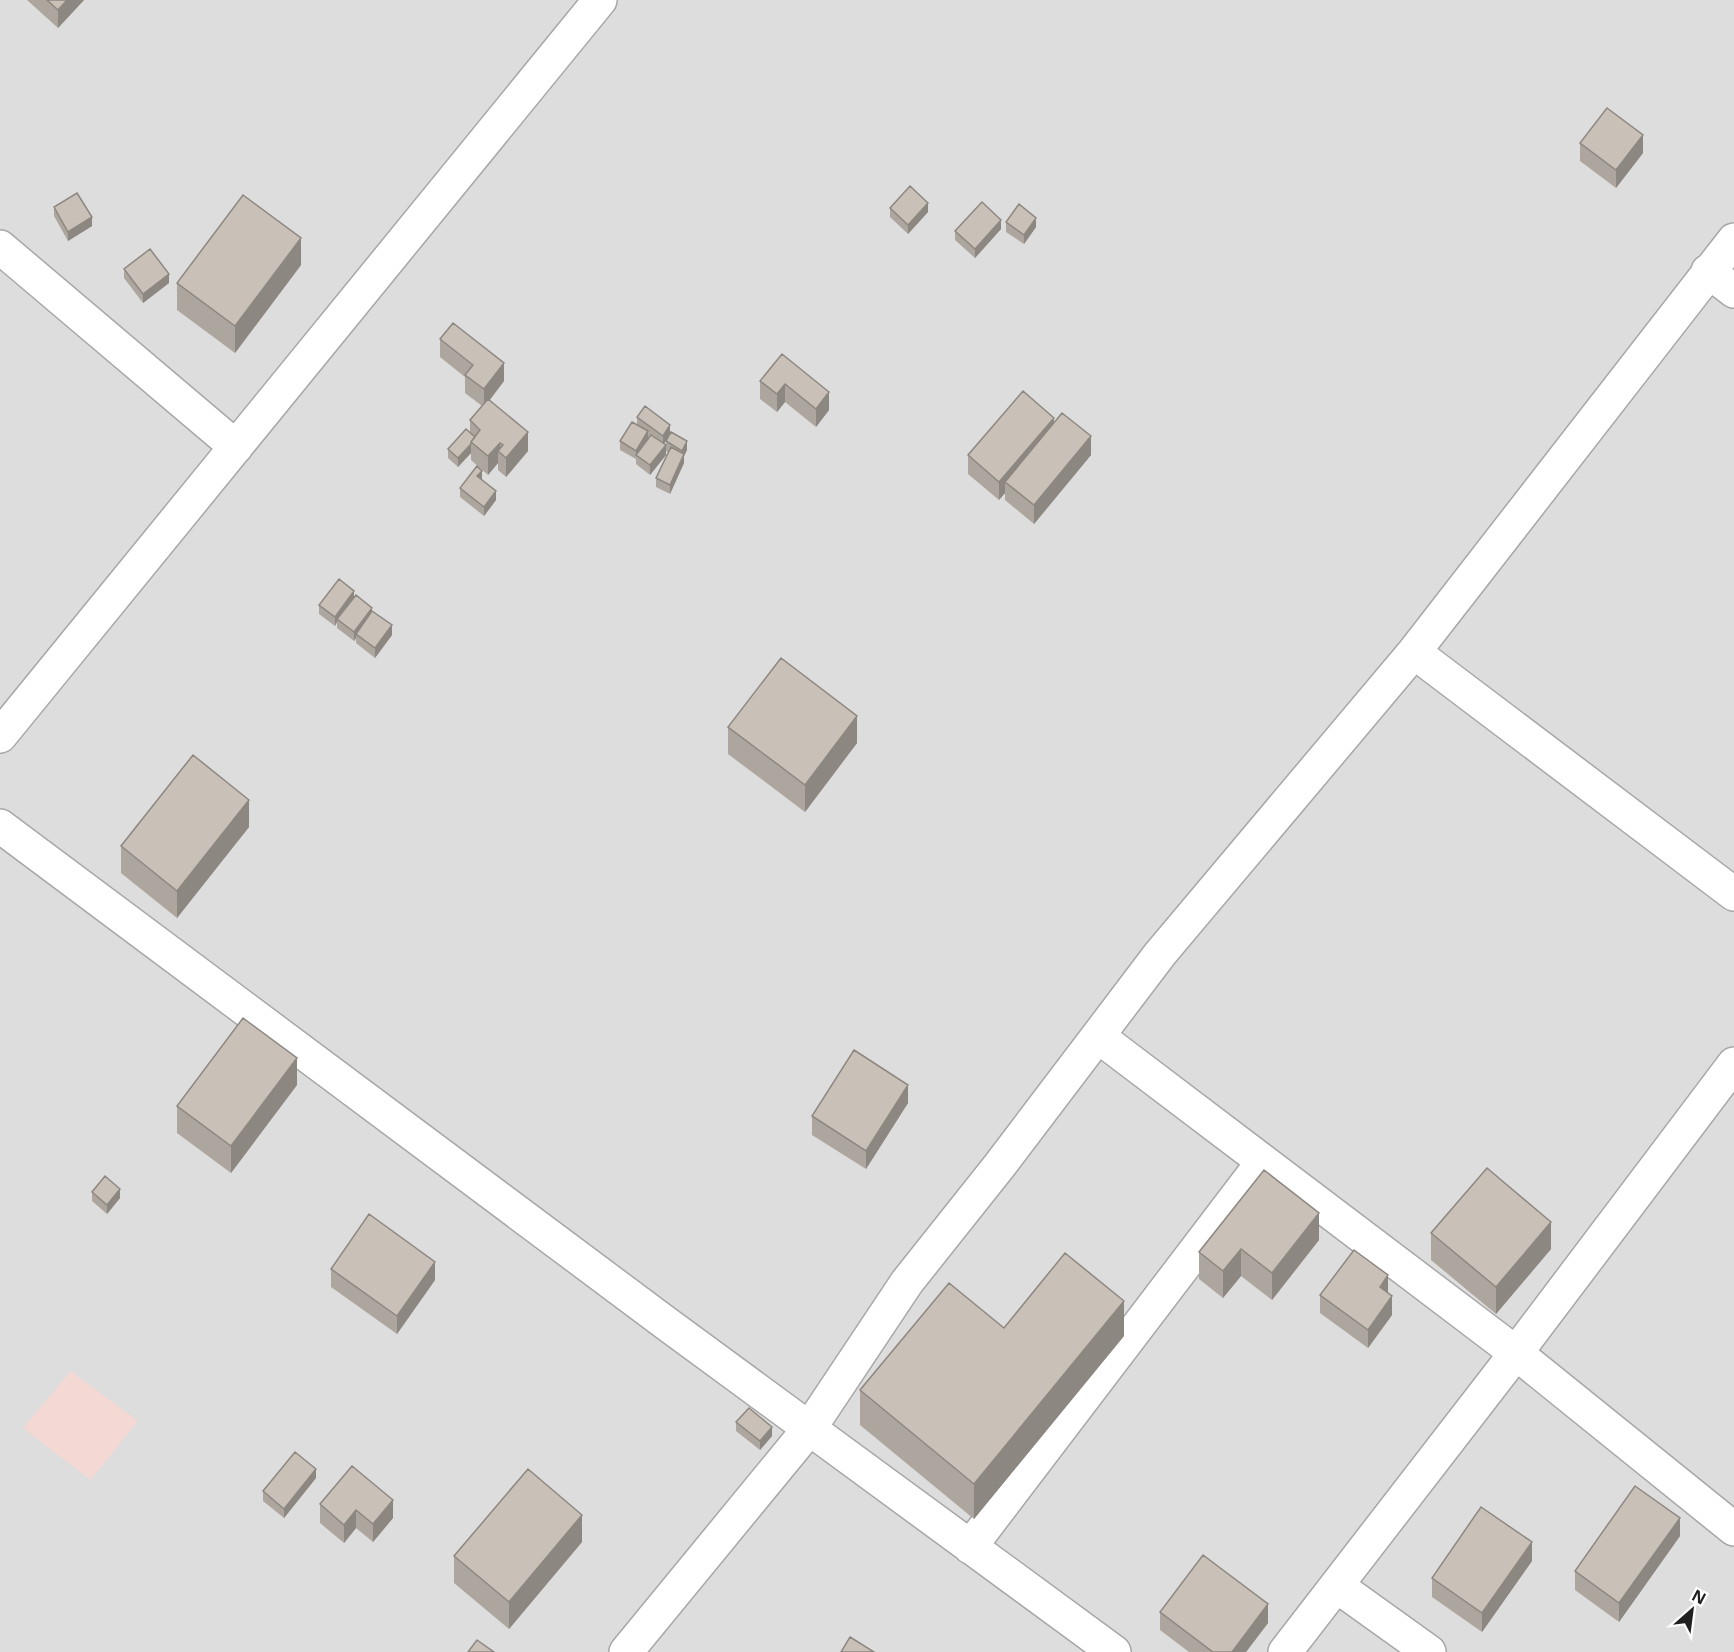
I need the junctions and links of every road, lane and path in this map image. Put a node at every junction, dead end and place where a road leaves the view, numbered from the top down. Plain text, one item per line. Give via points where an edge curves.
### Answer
1 (600, 0) edge
2 (1734, 240) edge
3 (0, 248) edge
4 (1708, 271) junction
5 (1734, 291) edge
6 (236, 447) junction
7 (1413, 652) junction
8 (0, 736) edge
9 (0, 826) edge
10 (1734, 894) edge
11 (1099, 1037) junction
12 (1734, 1064) edge
13 (1263, 1162) junction
14 (1516, 1353) junction
15 (809, 1429) junction
16 (1734, 1529) edge
17 (970, 1547) junction
18 (1337, 1586) junction
19 (626, 1652) edge
20 (1114, 1652) edge
21 (1285, 1652) edge
22 (1429, 1652) edge

1 - 6 street
2 - 4 street
3 - 6 street
4 - 5 street
4 - 7 street
6 - 8 street
7 - 10 street
7 - 11 street via 1160,954
9 - 15 street
11 - 13 street
11 - 15 street via 907,1282
12 - 14 street
13 - 14 street
13 - 17 street
14 - 16 street
14 - 18 street
15 - 17 street
15 - 19 street
17 - 20 street
18 - 21 street
18 - 22 street

